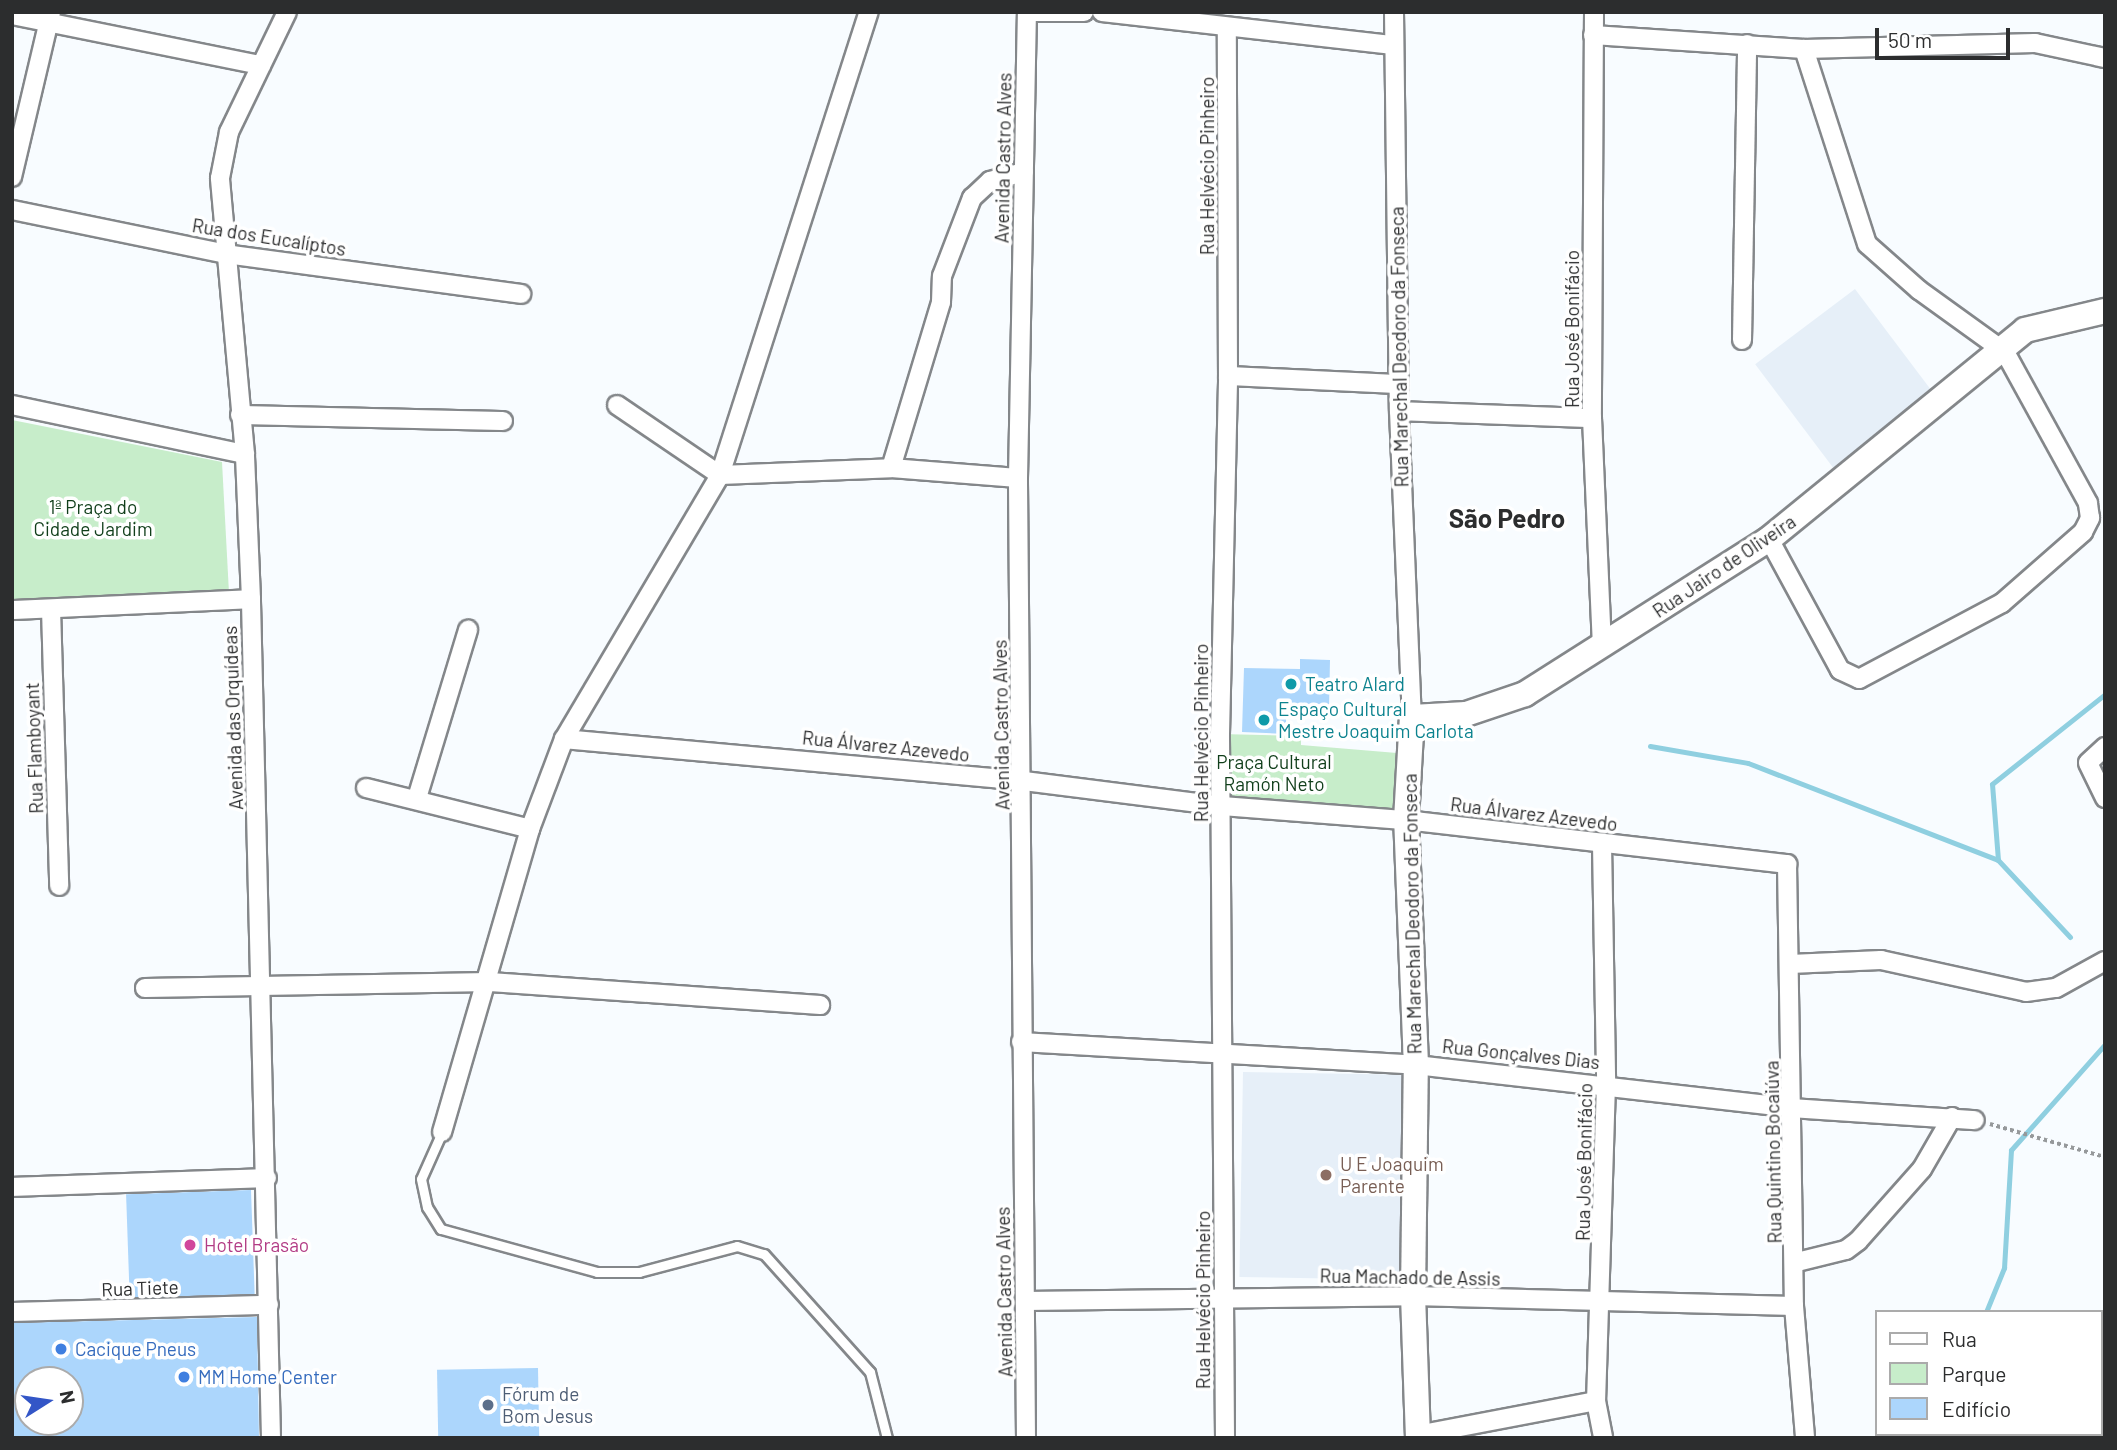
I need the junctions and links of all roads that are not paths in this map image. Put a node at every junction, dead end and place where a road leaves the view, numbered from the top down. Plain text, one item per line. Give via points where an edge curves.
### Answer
1 (287, 12) edge
2 (869, 12) edge
3 (1028, 12) edge
4 (1084, 12) edge
5 (1102, 12) edge
6 (1394, 12) edge
7 (1594, 12) edge
8 (12, 15) edge
9 (50, 18) edge
10 (1227, 29) junction
11 (1593, 35) junction
12 (1747, 44) junction
13 (1393, 45) junction
14 (1804, 48) junction
15 (2105, 58) edge
16 (261, 65) junction
17 (1024, 172) junction
18 (12, 177) edge
19 (12, 210) edge
20 (226, 254) junction
21 (521, 294) dead end
22 (2105, 311) edge
23 (1742, 340) dead end
24 (2004, 352) junction
25 (1228, 376) junction
26 (1398, 384) junction
27 (12, 405) edge
28 (617, 405) dead end
29 (1399, 411) junction
30 (240, 415) junction
31 (1592, 418) junction
32 (503, 421) dead end
33 (245, 454) junction
34 (891, 468) junction
35 (720, 475) junction
36 (1018, 478) junction
37 (1769, 540) junction
38 (251, 600) junction
39 (51, 609) junction
40 (12, 610) edge
41 (468, 630) dead end
42 (1602, 645) junction
43 (1412, 717) junction
44 (564, 739) junction
45 (2105, 747) edge
46 (1024, 780) junction
47 (366, 788) dead end
48 (417, 798) junction
49 (2105, 798) edge
50 (1222, 806) junction
51 (1406, 820) junction
52 (530, 829) junction
53 (1602, 844) junction
54 (1787, 864) joint
55 (59, 886) dead end
56 (2105, 961) edge
57 (1790, 964) junction
58 (490, 982) junction
59 (262, 983) junction
60 (145, 988) dead end
61 (820, 1005) dead end
62 (1021, 1041) junction
63 (1221, 1055) junction
64 (1416, 1065) junction
65 (1606, 1084) junction
66 (1792, 1108) junction
67 (1952, 1117) junction
68 (1975, 1120) road end
69 (442, 1132) joint
70 (267, 1178) junction
71 (12, 1187) edge
72 (1797, 1262) junction
73 (1413, 1296) junction
74 (1225, 1298) junction
75 (1025, 1301) junction
76 (1603, 1303) junction
77 (269, 1305) junction
78 (1794, 1306) junction
79 (12, 1312) edge
80 (1596, 1401) junction
81 (1418, 1436) edge
82 (271, 1438) edge
83 (887, 1438) edge
84 (1026, 1438) edge
85 (1225, 1438) edge
86 (1603, 1438) edge
87 (1805, 1438) edge

1 - 16 street, Avenida das Orquídeas
2 - 35 street
3 - 4 street
3 - 17 street, Avenida Castro Alves
5 - 10 street
6 - 13 street, Rua Marechal Deodoro da Fonseca
7 - 11 street, Rua José Bonifácio
8 - 9 street
9 - 16 street
9 - 18 street
10 - 13 street
10 - 25 street, Rua Helvécio Pinheiro
11 - 12 street
11 - 31 street, Rua José Bonifácio
12 - 14 street
12 - 23 street
13 - 26 street, Rua Marechal Deodoro da Fonseca
14 - 15 street via 2035,43
14 - 24 street via 1867,244 1919,290
16 - 20 street, Avenida das Orquídeas via 220,159
17 - 34 street via 990,181 972,198 942,276 941,302
17 - 36 street, Avenida Castro Alves
19 - 20 street, Rua dos Eucalíptos
20 - 21 street, Rua dos Eucalíptos
20 - 30 street, Avenida das Orquídeas
22 - 24 street, Rua Jairo de Oliveira via 2042,323 2011,340
24 - 37 street, Rua Jairo de Oliveira
24 - 37 street via 2088,503 2090,518 2083,532 2002,603 1859,679 1840,670
25 - 26 street
25 - 50 street, Rua Helvécio Pinheiro
26 - 29 street, Rua Marechal Deodoro da Fonseca
27 - 33 street
28 - 35 street
29 - 31 street
29 - 43 street, Rua Marechal Deodoro da Fonseca
30 - 32 street
30 - 33 street, Avenida das Orquídeas
31 - 42 street, Rua José Bonifácio
33 - 38 street, Avenida das Orquídeas
34 - 35 street
34 - 36 street
35 - 44 street
36 - 46 street, Avenida Castro Alves
37 - 42 street, Rua Jairo de Oliveira
38 - 39 street
38 - 59 street, Avenida das Orquídeas
39 - 40 street
39 - 55 street, Rua Flamboyant
41 - 48 street
42 - 43 street, Rua Jairo de Oliveira via 1525,694 1495,706 1466,714
43 - 51 street, Rua Marechal Deodoro da Fonseca
44 - 46 street, Rua Álvarez Azevedo
44 - 52 street
45 - 49 street via 2088,763
46 - 50 street, Rua Álvarez Azevedo
46 - 62 street, Avenida Castro Alves
47 - 48 street
48 - 52 street
50 - 51 street, Rua Álvarez Azevedo
50 - 63 street, Rua Helvécio Pinheiro
51 - 53 street, Rua Álvarez Azevedo
51 - 64 street, Rua Marechal Deodoro da Fonseca
52 - 58 street
53 - 54 street, Rua Álvarez Azevedo
53 - 65 street, Rua José Bonifácio
54 - 57 street, Rua Quintino Bocaiúva
56 - 57 street via 2056,988 2011,991 1881,960
57 - 66 street, Rua Quintino Bocaiúva
58 - 59 street
58 - 61 street
58 - 69 street
59 - 60 street
59 - 70 street, Avenida das Orquídeas
62 - 63 street, Rua Gonçalves Dias
62 - 75 street, Avenida Castro Alves
63 - 64 street, Rua Gonçalves Dias
63 - 74 street, Rua Helvécio Pinheiro
64 - 65 street, Rua Gonçalves Dias
64 - 73 street, Rua Marechal Deodoro da Fonseca
65 - 66 street, Rua Gonçalves Dias
65 - 76 street, Rua José Bonifácio
66 - 67 street, Rua Gonçalves Dias
66 - 72 street, Rua Quintino Bocaiúva
67 - 68 street, Rua Gonçalves Dias
67 - 72 street via 1922,1169 1858,1241
69 - 83 lane via 421,1179 427,1207 441,1228 451,1233 597,1272 639,1272 737,1246 764,1254 870,1372
70 - 71 street
70 - 77 street, Avenida das Orquídeas
72 - 78 street, Rua Quintino Bocaiúva
73 - 74 street, Rua Machado de Assis
73 - 76 street, Rua Machado de Assis
73 - 81 street, Rua Marechal Deodoro da Fonseca
74 - 75 street, Rua Machado de Assis
74 - 85 street, Rua Helvécio Pinheiro
75 - 84 street, Avenida Castro Alves
76 - 78 street, Rua Machado de Assis
76 - 80 street, Rua José Bonifácio
77 - 79 street, Rua Tiete
77 - 82 street, Avenida das Orquídeas
78 - 87 street, Rua Quintino Bocaiúva
80 - 81 street
80 - 86 street, Rua José Bonifácio

